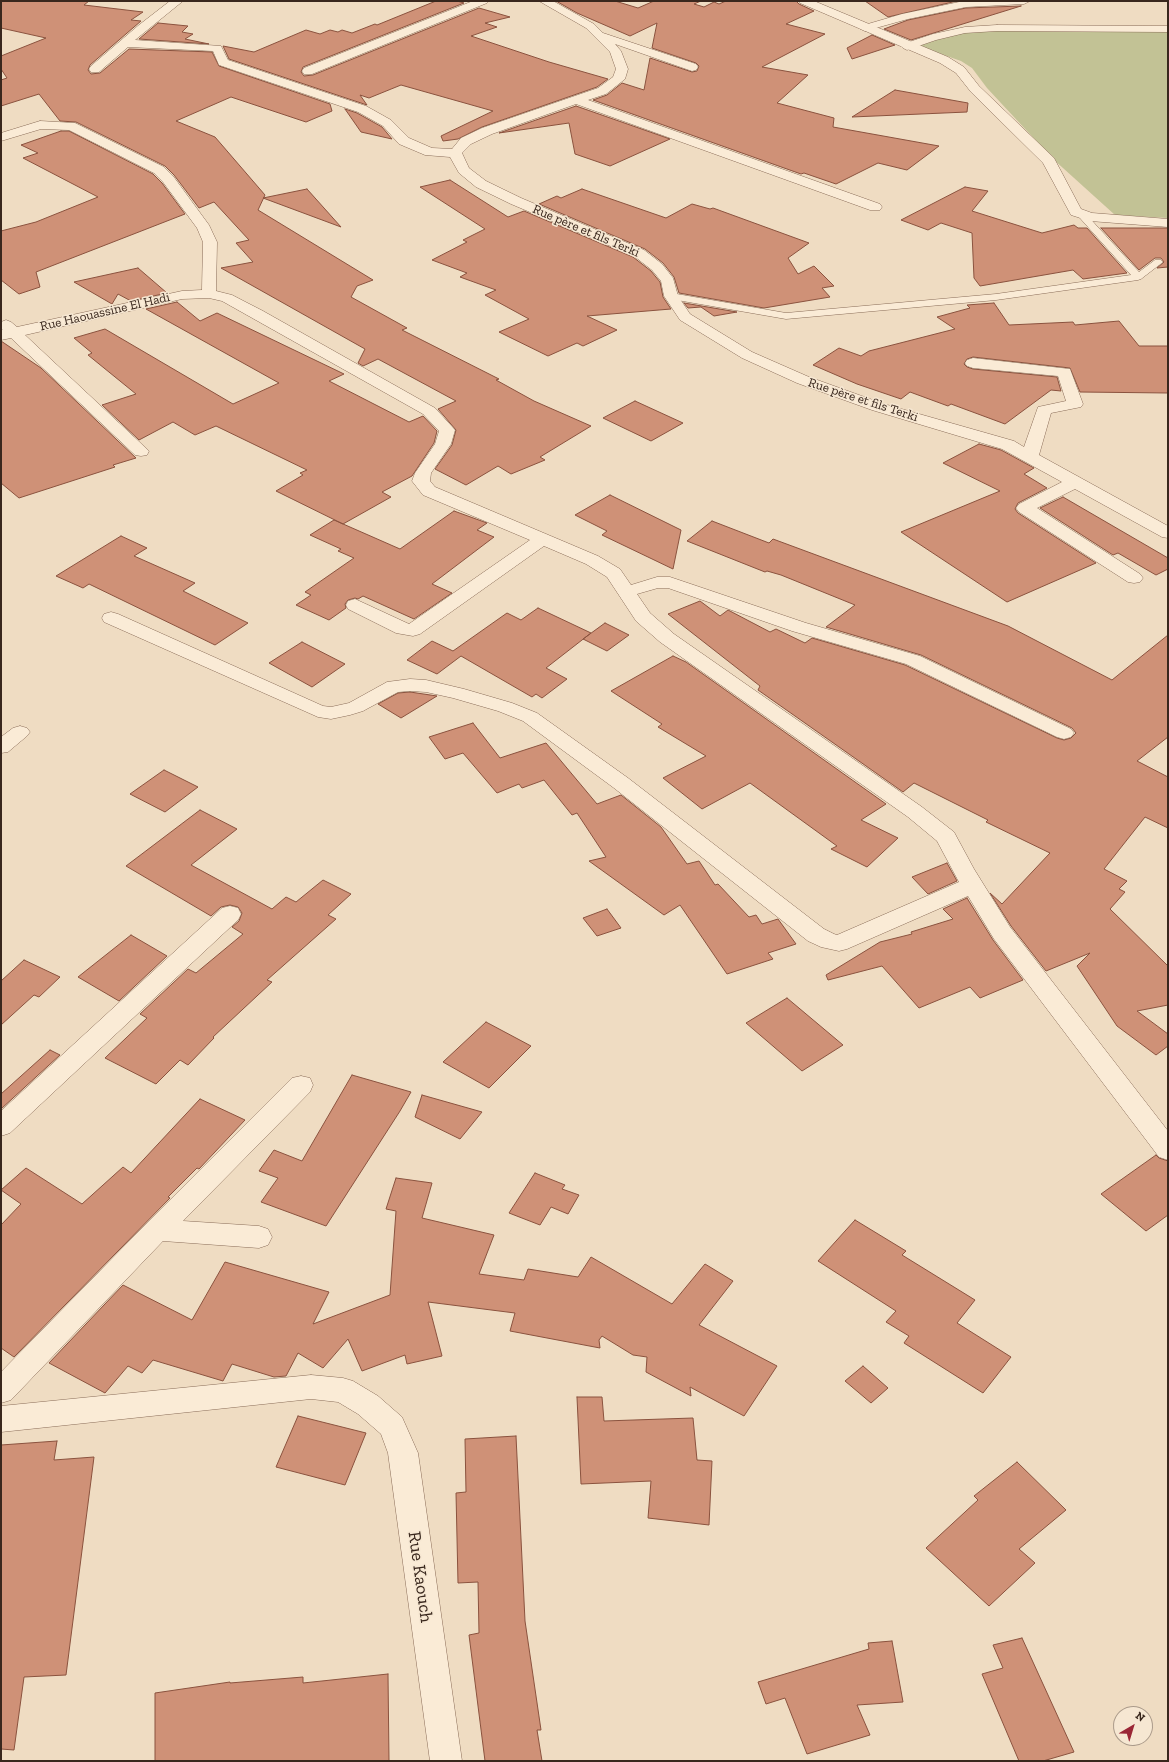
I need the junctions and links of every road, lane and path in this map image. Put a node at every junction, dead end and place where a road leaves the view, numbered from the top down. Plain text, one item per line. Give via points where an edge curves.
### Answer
1 (177, 1) edge
2 (483, 1) edge
3 (804, 1) edge
4 (1024, 1) edge
5 (554, 2) edge
6 (865, 28) junction
7 (1168, 29) edge
8 (599, 36) junction
9 (125, 43) junction
10 (907, 46) junction
11 (692, 67) dead end
12 (95, 69) dead end
13 (308, 71) dead end
14 (577, 100) junction
15 (1, 138) edge
16 (455, 153) junction
17 (875, 206) dead end
18 (1082, 216) junction
19 (1168, 223) edge
20 (1158, 262) dead end
21 (1138, 277) junction
22 (210, 294) junction
23 (671, 296) junction
24 (1, 321) edge
25 (8, 333) edge
26 (973, 363) dead end
27 (141, 451) dead end
28 (1030, 456) junction
29 (1076, 481) junction
30 (1168, 533) edge
31 (543, 539) junction
32 (1134, 578) dead end
33 (626, 592) junction
34 (355, 605) dead end
35 (111, 618) dead end
36 (20, 732) dead end
37 (1064, 734) dead end
38 (1, 747) edge
39 (972, 885) junction
40 (230, 914) dead end
41 (301, 1085) dead end
42 (1, 1126) edge
43 (1168, 1150) edge
44 (157, 1230) junction
45 (258, 1237) dead end
46 (1, 1391) edge
47 (1, 1419) edge
48 (446, 1761) edge

1 - 9 street
2 - 13 street
3 - 6 street
4 - 6 street via 966,4 906,16
5 - 8 street via 590,26
6 - 10 street
7 - 10 street via 965,30
8 - 11 street
8 - 14 street via 615,51 622,69 619,79 602,91
9 - 12 street
9 - 16 street via 217,48 223,62 362,109 387,123 404,141 430,152
10 - 18 street via 944,60 960,70 975,89 1049,161 1076,212
14 - 16 street via 487,131 466,141
14 - 17 street
15 - 22 street via 40,125 71,126 159,170 204,228 210,242
16 - 23 street, Rue père et fils Terki via 464,170 482,184 516,202 639,253 657,267 668,281
18 - 19 street
18 - 21 lane
20 - 21 lane
21 - 23 lane via 996,297 786,316
22 - 25 street, Rue Haouassine El Hadi via 182,295
22 - 31 street, Rue Haouassine El Hadi via 227,298 258,314 429,411 447,430 443,444 423,473 422,482 429,491
23 - 28 street, Rue père et fils Terki via 685,317 747,355 803,380 878,407 982,436
24 - 25 street
25 - 27 street
26 - 28 street via 1064,372 1075,404 1044,410
28 - 29 street, Rue père et fils Terki
29 - 30 street, Rue père et fils Terki
29 - 32 street via 1025,508
31 - 33 street via 592,560 614,573
31 - 34 street via 413,630 403,629
33 - 37 street via 658,582 670,582 800,627 913,660
33 - 39 street via 643,617 667,638 915,812 946,837
35 - 39 street via 318,711 343,711 356,707 394,686 410,685 457,693 506,707 530,717 621,783 816,935 829,941 839,943
36 - 38 street
39 - 43 street via 1002,933
40 - 42 street
41 - 44 street
44 - 45 street
44 - 46 street
47 - 48 street, Rue Kaouch via 311,1387 343,1390 368,1405 392,1426 403,1453

